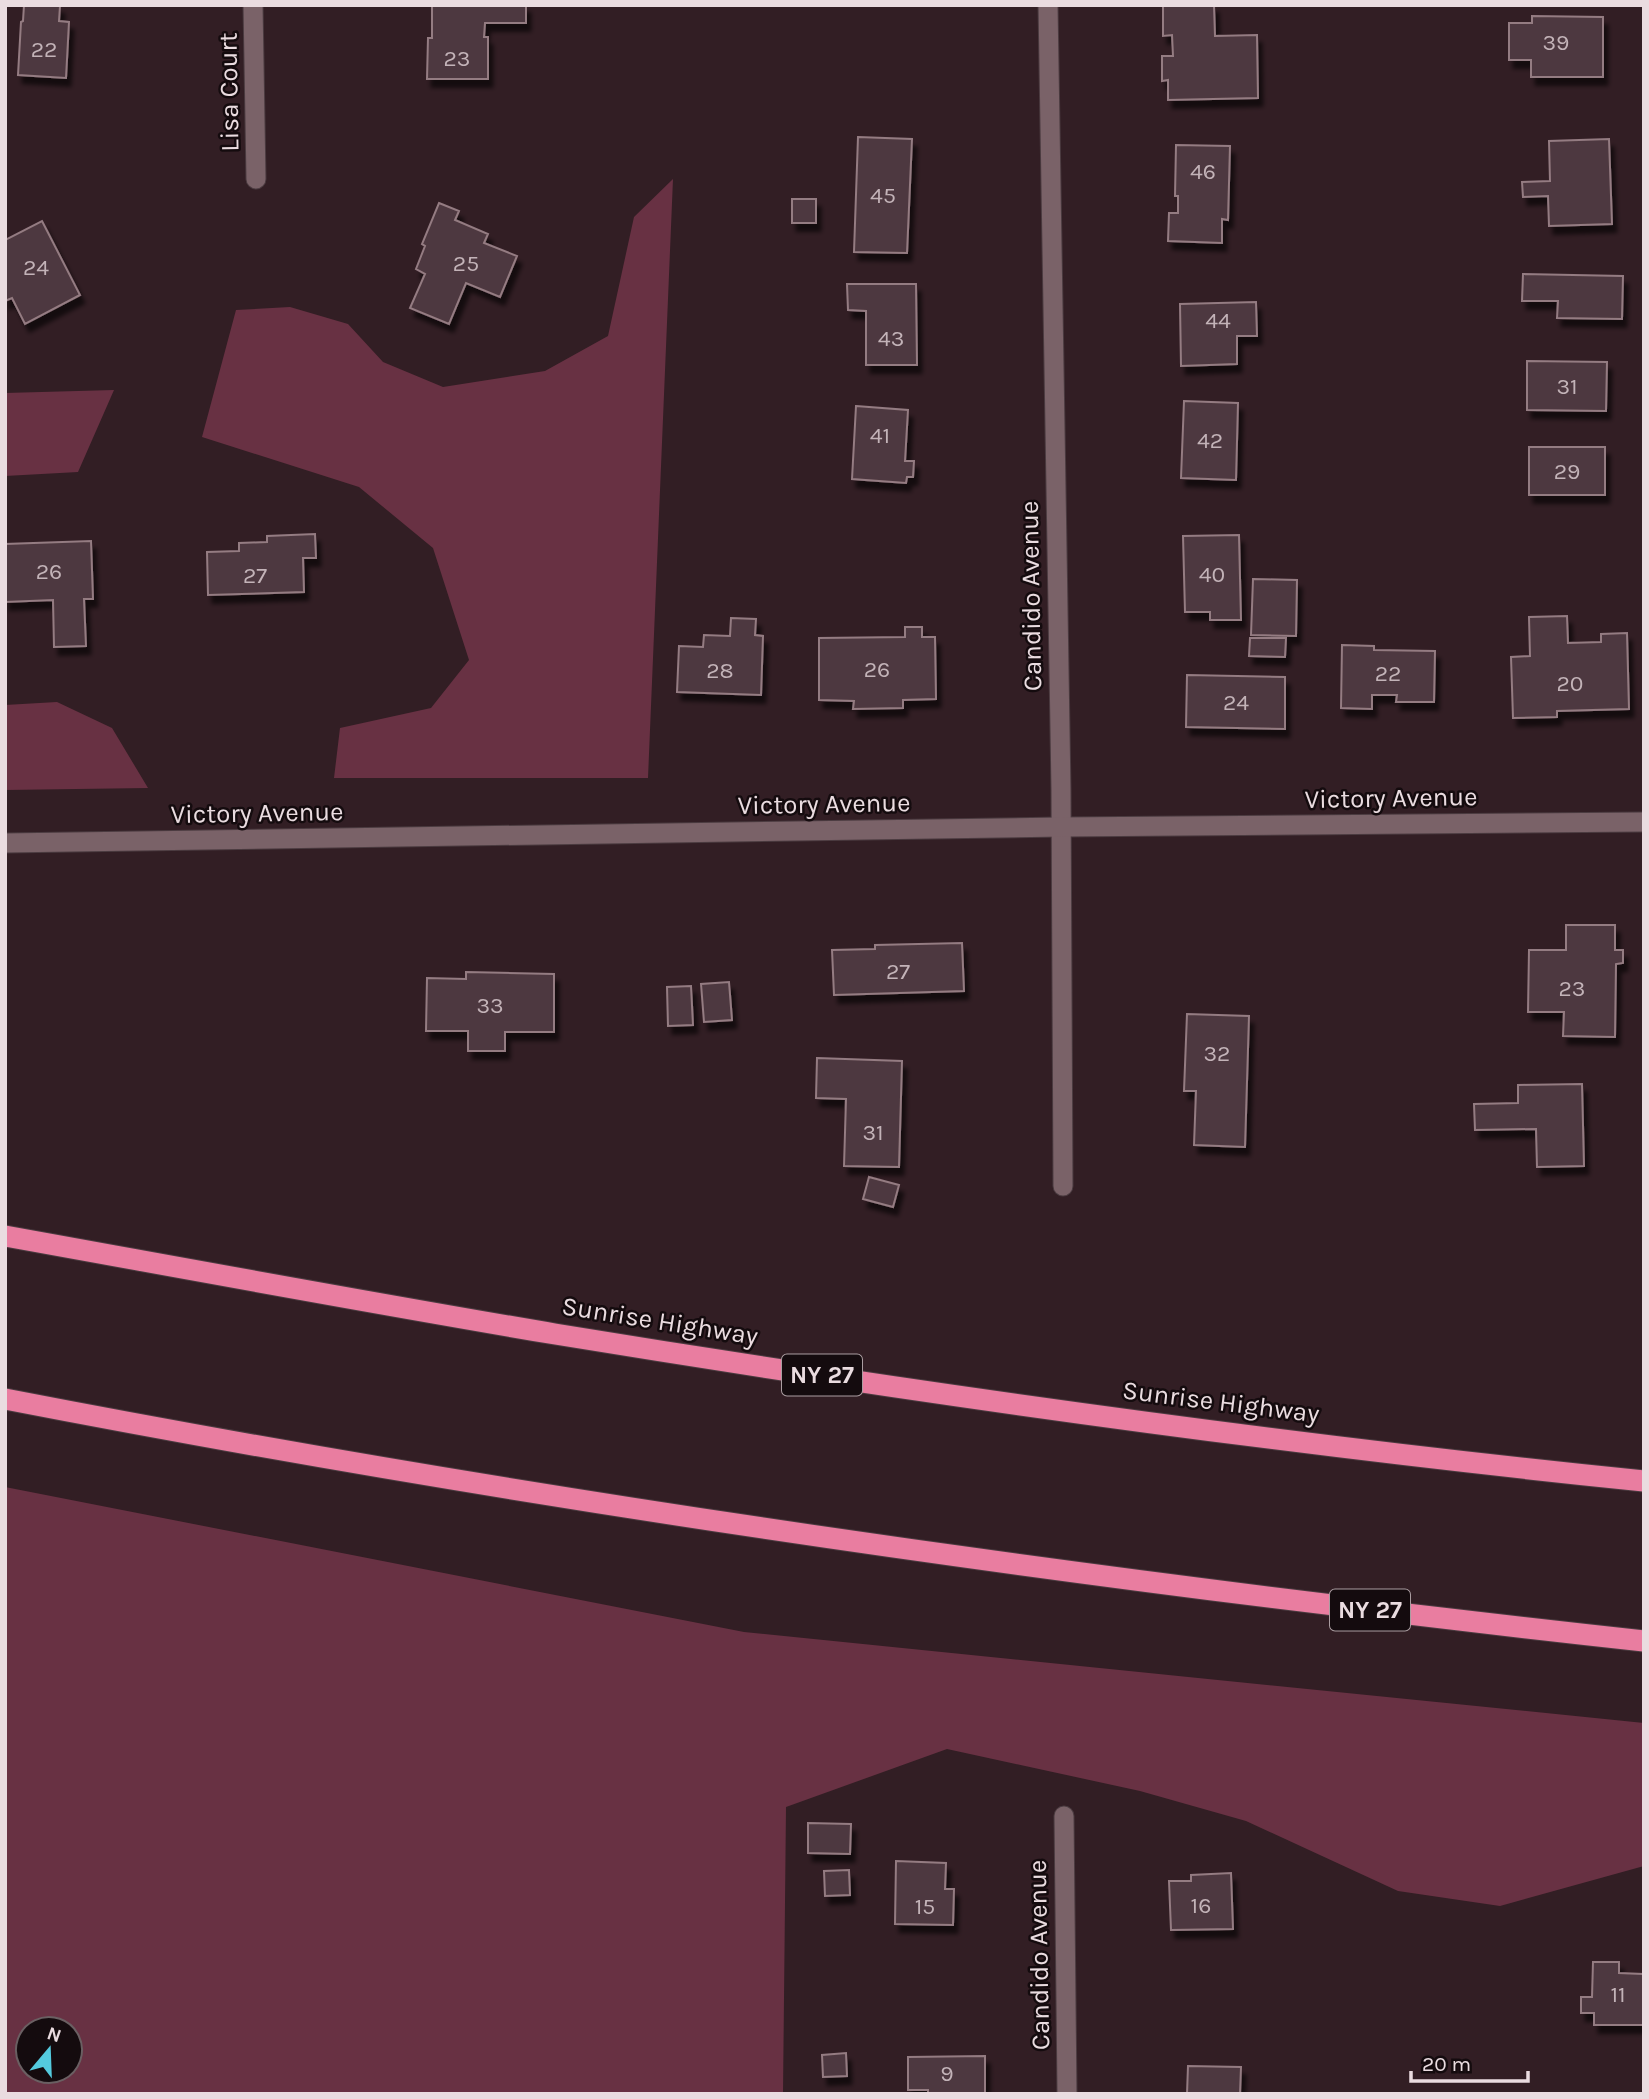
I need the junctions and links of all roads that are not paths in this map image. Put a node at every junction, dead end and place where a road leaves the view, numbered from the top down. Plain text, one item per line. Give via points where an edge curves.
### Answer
1 (253, 5) edge
2 (1048, 5) edge
3 (256, 178) dead end
4 (1644, 822) edge
5 (1061, 827) junction
6 (5, 844) edge
7 (1063, 1186) dead end
8 (5, 1236) edge
9 (5, 1399) edge
10 (1644, 1481) edge
11 (1644, 1641) edge
12 (1064, 1816) dead end
13 (1067, 2094) edge

1 - 3 street, Lisa Court
2 - 5 street, Candido Avenue
4 - 5 street, Victory Avenue
5 - 6 street, Victory Avenue
5 - 7 street, Candido Avenue
8 - 10 highway, Sunrise Highway / NY 27 via 555,1334 981,1399
9 - 11 highway, NY 27 via 255,1446 713,1520 1110,1577
12 - 13 street, Candido Avenue

